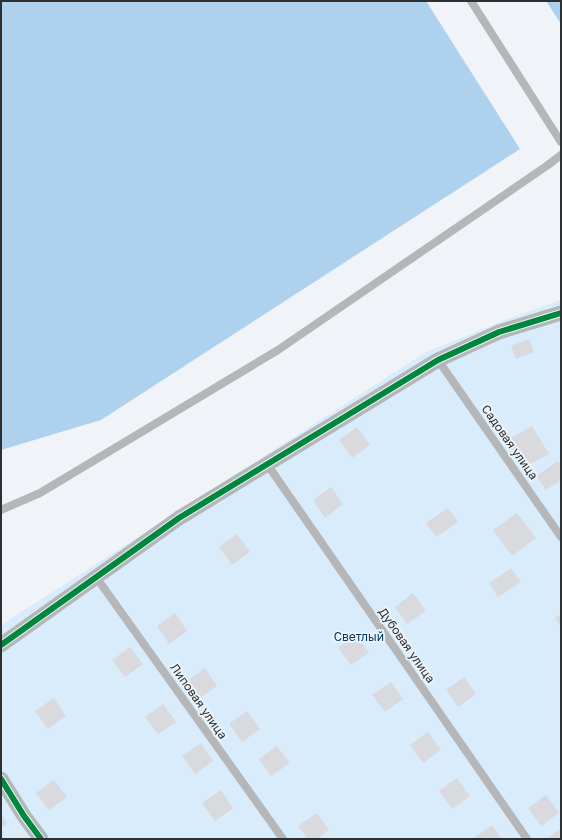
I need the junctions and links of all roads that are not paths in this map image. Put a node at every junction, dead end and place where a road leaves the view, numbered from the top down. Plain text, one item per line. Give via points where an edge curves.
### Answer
1 (471, 1) edge
2 (561, 142) edge
3 (561, 155) edge
4 (561, 313) edge
5 (438, 360) junction
6 (267, 464) junction
7 (1, 510) edge
8 (561, 537) edge
9 (96, 577) junction
10 (1, 645) edge
11 (1, 779) edge
12 (41, 839) edge
13 (283, 839) edge
14 (527, 839) edge

1 - 2 lane
3 - 7 lane via 278,350 40,493
4 - 5 street via 498,332
5 - 6 street
5 - 8 lane, Садовая улица
6 - 9 street via 179,518
6 - 14 lane, Дубовая улица
9 - 10 street
9 - 13 lane, Липовая улица
11 - 12 street

